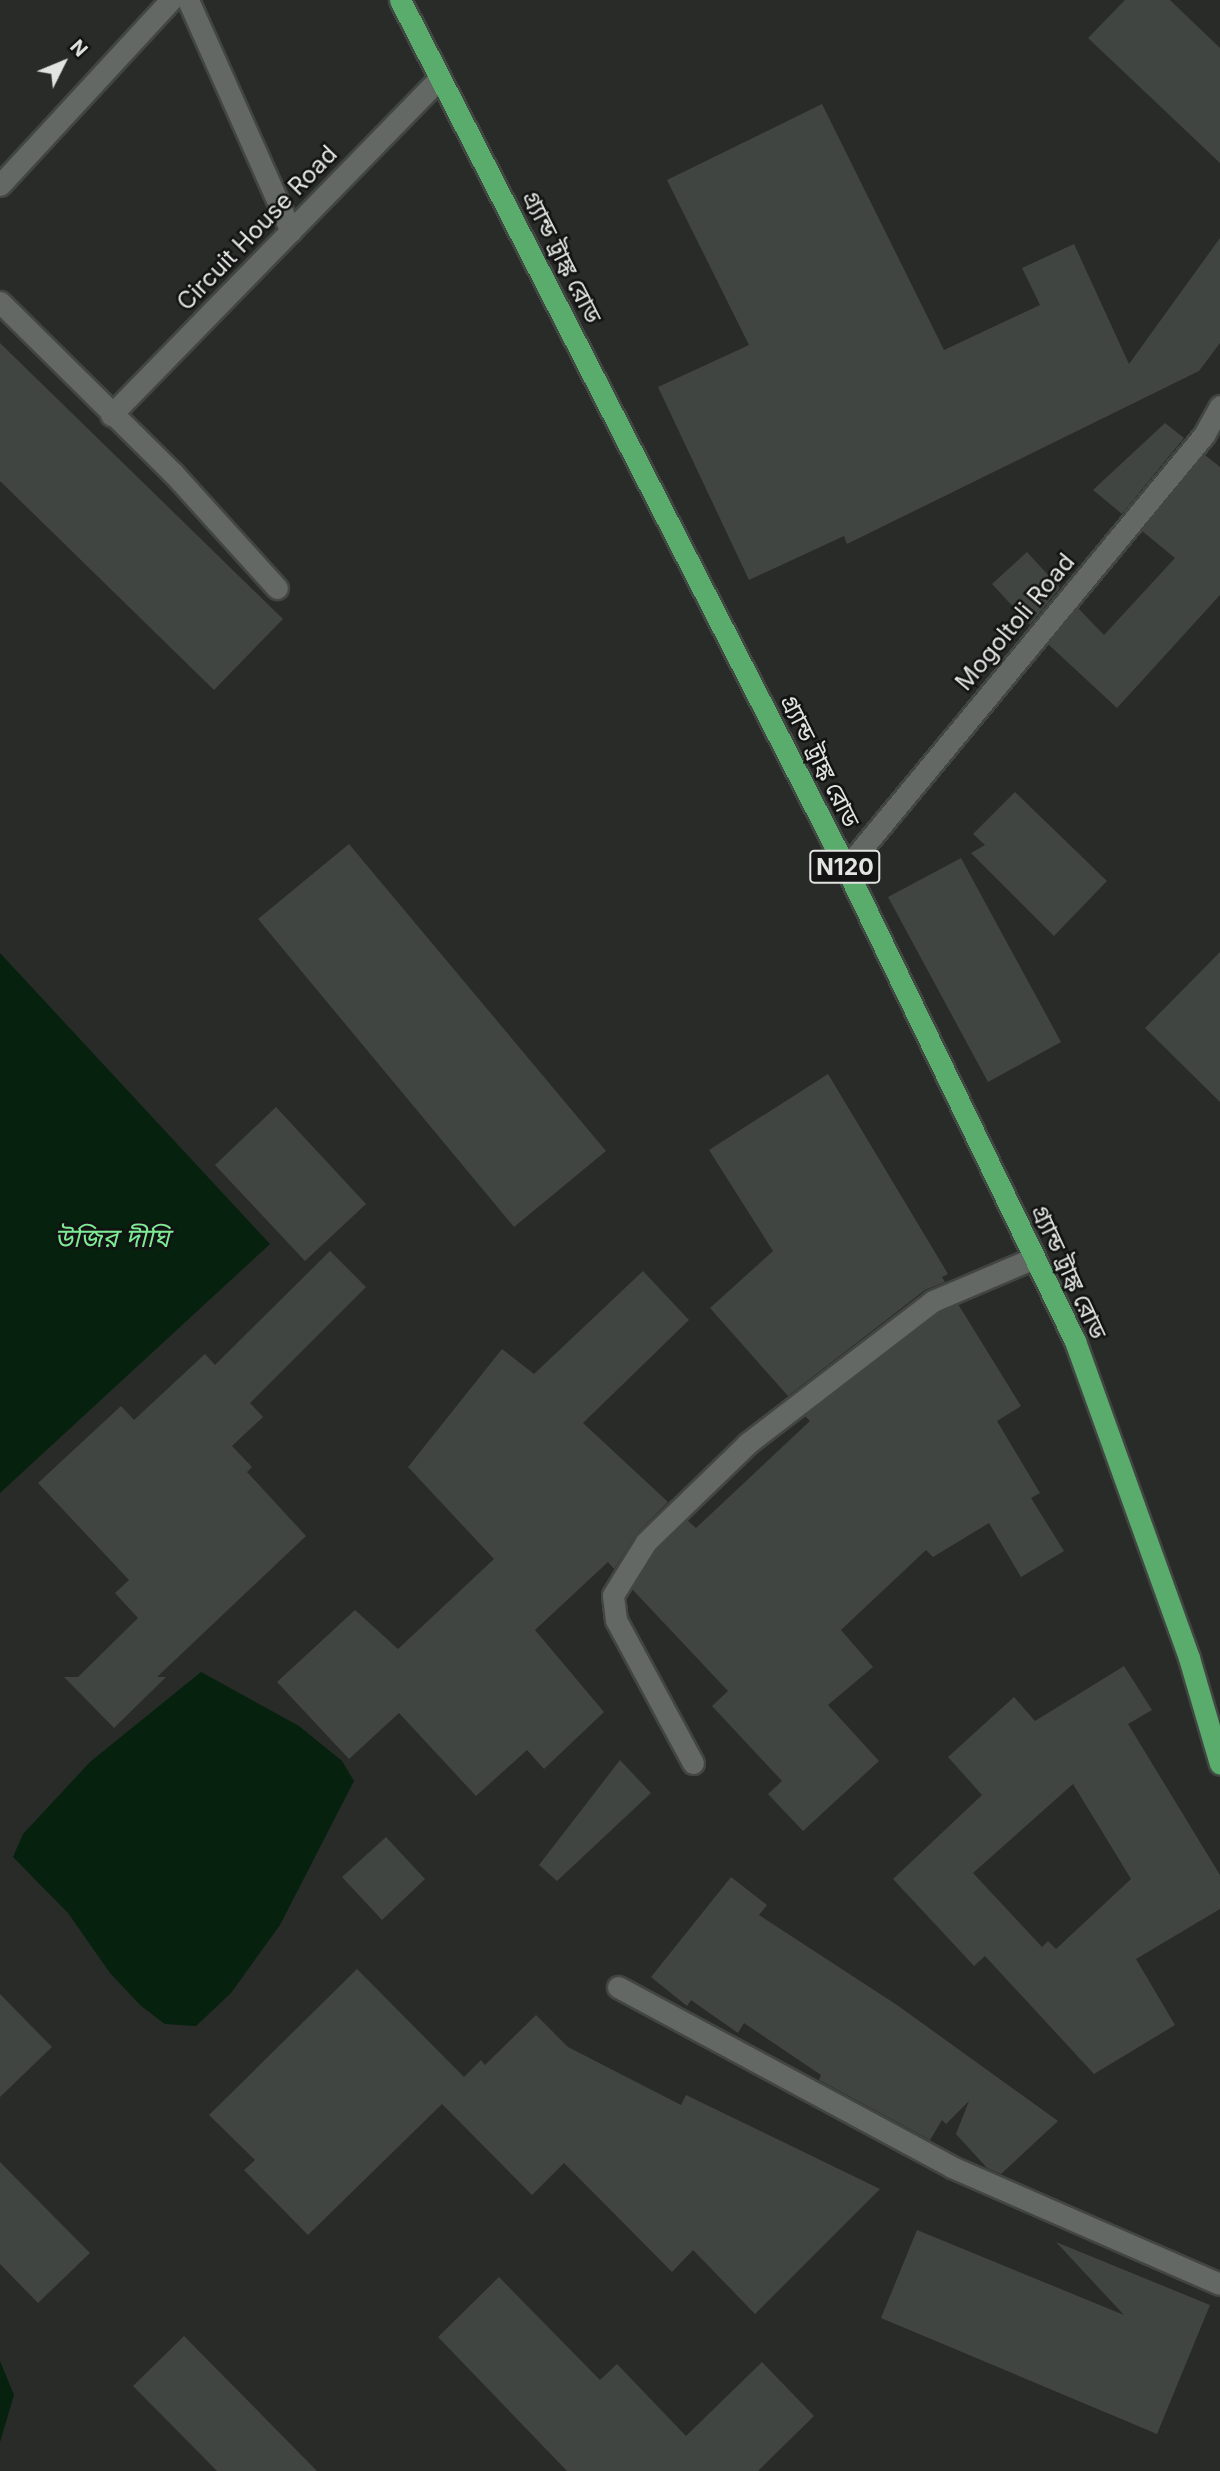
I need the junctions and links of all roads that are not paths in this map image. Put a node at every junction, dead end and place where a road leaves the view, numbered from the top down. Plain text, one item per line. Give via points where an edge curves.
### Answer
1 (171, 0) edge
2 (188, 0) edge
3 (400, 0) edge
4 (440, 78) junction
5 (0, 185) edge
6 (291, 231) junction
7 (0, 302) edge
8 (1220, 406) edge
9 (111, 415) junction
10 (277, 588) dead end
11 (846, 868) junction
12 (1034, 1258) junction
13 (693, 1763) dead end
14 (1220, 1764) edge
15 (618, 1987) dead end
16 (1220, 2284) edge

1 - 5 street
2 - 6 street
3 - 4 highway, গ্র্যান্ড ট্রাঙ্ক রোড / N120
4 - 6 street, Circuit House Road
4 - 11 highway, গ্র্যান্ড ট্রাঙ্ক রোড / N120
6 - 9 street, Circuit House Road
7 - 9 street
8 - 11 street, Mogoltoli Road via 1204,435
9 - 10 street via 173,473
11 - 12 highway, গ্র্যান্ড ট্রাঙ্ক রোড / N120
12 - 13 street via 933,1301 748,1443 646,1542 613,1595 616,1620
12 - 14 highway, গ্র্যান্ড ট্রাঙ্ক রোড / N120 via 1075,1341 1189,1658
15 - 16 street via 952,2168

